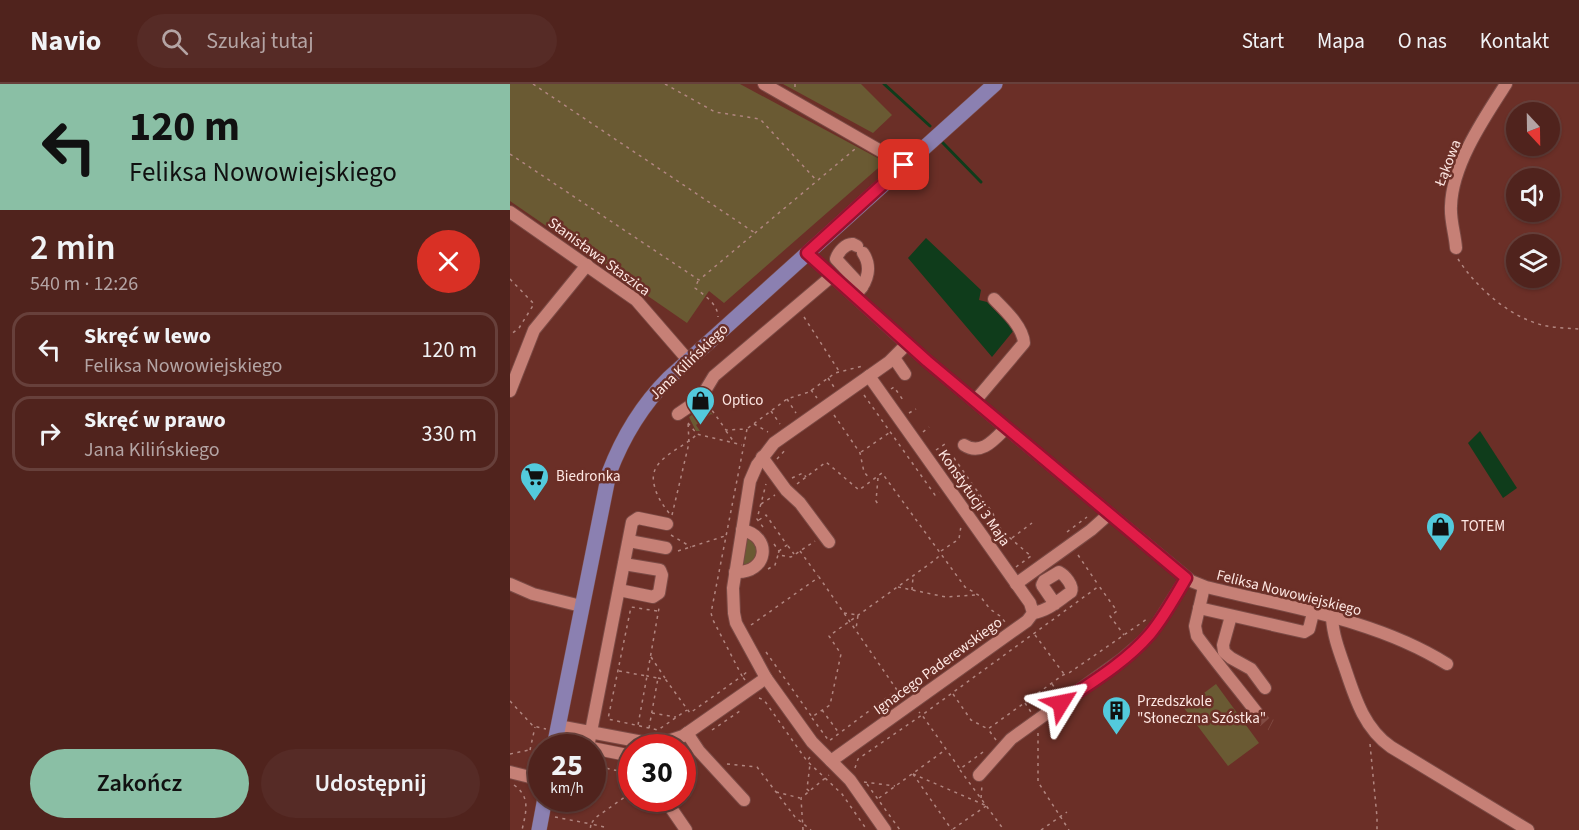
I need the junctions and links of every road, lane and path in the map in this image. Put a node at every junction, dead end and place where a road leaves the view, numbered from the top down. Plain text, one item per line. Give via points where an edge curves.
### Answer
1 (533, 84) edge
2 (665, 84) edge
3 (764, 84) edge
4 (995, 84) edge
5 (1506, 84) edge
6 (861, 140) junction
7 (510, 154) edge
8 (904, 165) junction
9 (817, 182) junction
10 (510, 212) edge
11 (755, 233) junction
12 (1456, 248) joint
13 (807, 253) junction
14 (587, 265) junction
15 (831, 276) junction
16 (510, 279) edge
17 (699, 280) junction
18 (858, 291) junction
19 (994, 299) dead end
20 (804, 317) dead end
21 (717, 320) dead end
22 (1579, 329) edge
23 (510, 335) edge
24 (907, 344) junction
25 (894, 358) junction
26 (688, 360) junction
27 (843, 371) junction
28 (839, 372) junction
29 (857, 372) dead end
30 (905, 374) dead end
31 (828, 378) junction
32 (848, 378) dead end
33 (873, 381) junction
34 (511, 385) edge
35 (834, 387) dead end
36 (895, 389) dead end
37 (811, 390) junction
38 (902, 398) dead end
39 (787, 399) junction
40 (818, 399) dead end
41 (975, 401) junction
42 (707, 403) dead end
43 (916, 409) dead end
44 (770, 410) junction
45 (841, 410) dead end
46 (797, 413) dead end
47 (682, 416) joint
48 (906, 416) dead end
49 (688, 422) junction
50 (753, 423) junction
51 (929, 428) dead end
52 (1006, 428) junction
53 (747, 429) junction
54 (726, 430) junction
55 (890, 432) junction
56 (697, 435) junction
57 (920, 435) dead end
58 (689, 443) junction
59 (735, 443) junction
60 (945, 444) dead end
61 (743, 445) junction
62 (964, 445) dead end
63 (786, 449) dead end
64 (860, 453) junction
65 (933, 453) dead end
66 (762, 457) junction
67 (955, 458) dead end
68 (774, 464) junction
69 (878, 476) junction
70 (807, 477) junction
71 (967, 477) junction
72 (791, 478) dead end
73 (871, 481) junction
74 (959, 482) dead end
75 (793, 487) dead end
76 (935, 495) dead end
77 (980, 495) junction
78 (972, 500) dead end
79 (879, 506) dead end
80 (1109, 514) junction
81 (1088, 516) dead end
82 (962, 519) dead end
83 (996, 520) junction
84 (758, 521) junction
85 (1032, 523) dead end
86 (990, 525) dead end
87 (764, 528) dead end
88 (742, 530) junction
89 (671, 533) junction
90 (726, 536) junction
91 (1061, 537) dead end
92 (1011, 538) junction
93 (629, 540) junction
94 (823, 541) joint
95 (774, 543) dead end
96 (787, 545) junction
97 (692, 547) junction
98 (1073, 549) dead end
99 (779, 551) junction
100 (800, 551) junction
101 (940, 553) junction
102 (778, 555) junction
103 (794, 555) junction
104 (1034, 558) dead end
105 (624, 564) junction
106 (766, 571) dead end
107 (735, 572) junction
108 (913, 576) junction
109 (819, 577) junction
110 (1186, 578) junction
111 (510, 584) edge
112 (1016, 584) junction
113 (1099, 586) junction
114 (897, 587) junction
115 (1204, 587) junction
116 (619, 590) junction
117 (912, 591) junction
118 (976, 595) junction
119 (1054, 604) dead end
120 (581, 606) junction
121 (1199, 608) junction
122 (844, 613) junction
123 (1033, 613) junction
124 (1313, 613) junction
125 (858, 615) junction
126 (1152, 615) dead end
127 (1231, 616) junction
128 (1332, 618) junction
129 (849, 621) junction
130 (1005, 623) dead end
131 (748, 627) dead end
132 (855, 630) junction
133 (1034, 634) junction
134 (1124, 635) junction
135 (761, 645) dead end
136 (651, 657) junction
137 (1447, 664) dead end
138 (618, 671) junction
139 (1064, 674) junction
140 (647, 676) junction
141 (658, 678) junction
142 (766, 678) junction
143 (666, 680) junction
144 (909, 685) dead end
145 (1265, 688) dead end
146 (897, 690) junction
147 (900, 693) dead end
148 (952, 693) junction
149 (758, 698) dead end
150 (510, 701) edge
151 (687, 710) junction
152 (741, 710) dead end
153 (822, 710) junction
154 (652, 713) junction
155 (1257, 713) tunnel mouth
156 (922, 715) junction
157 (677, 717) junction
158 (812, 717) junction
159 (535, 726) junction
160 (638, 726) junction
161 (552, 727) junction
162 (649, 728) junction
163 (988, 729) junction
164 (1372, 730) junction
165 (590, 732) junction
166 (1038, 732) dead end
167 (707, 733) dead end
168 (553, 734) edge
169 (839, 734) junction
170 (696, 736) edge
171 (618, 737) edge
172 (994, 744) dead end
173 (824, 745) junction
174 (946, 749) junction
175 (987, 750) dead end
176 (696, 751) edge
177 (510, 754) edge
178 (807, 761) junction
179 (727, 764) dead end
180 (810, 764) junction
181 (833, 766) junction
182 (960, 769) junction
183 (856, 771) dead end
184 (510, 772) edge
185 (912, 774) junction
186 (980, 775) dead end
187 (528, 776) edge
188 (860, 776) dead end
189 (825, 778) junction
190 (864, 782) junction
191 (510, 783) edge
192 (896, 786) junction
193 (776, 792) junction
194 (809, 792) junction
195 (801, 798) junction
196 (878, 799) junction
197 (744, 800) dead end
198 (618, 802) edge
199 (526, 803) joint
200 (987, 806) junction
201 (539, 812) edge
202 (674, 812) edge
203 (1067, 812) dead end
204 (555, 817) dead end
205 (1060, 817) junction
206 (802, 823) junction
207 (591, 824) junction
208 (604, 827) dead end
209 (522, 830) edge
210 (539, 830) edge
211 (590, 830) edge
212 (686, 830) edge
213 (803, 830) edge
214 (811, 830) edge
215 (867, 830) edge
216 (885, 830) edge
217 (900, 830) edge
218 (952, 830) edge
219 (1004, 830) edge
220 (1041, 830) edge
221 (1069, 830) edge
222 (1377, 830) edge
223 (1528, 830) edge

1 - 11 path
2 - 9 path via 715,112 760,119
3 - 6 street
4 - 8 main road, Jana Kilińskiego
5 - 12 street, Łąkowa via 1473,140 1454,183 1450,209
6 - 8 street
6 - 9 path
7 - 17 path
8 - 13 main road, Jana Kilińskiego
9 - 11 path
10 - 14 street, Stanisława Staszica
11 - 17 path
12 - 22 path via 1471,277 1505,306 1542,325
13 - 15 street, Feliksa Nowowiejskiego
13 - 26 main road, Jana Kilińskiego
14 - 26 street, Stanisława Staszica via 642,305
14 - 34 street via 534,330
15 - 18 street, Feliksa Nowowiejskiego
15 - 47 street via 714,376 700,399
16 - 23 path via 534,304
17 - 21 path via 695,288 715,305
18 - 18 street via 867,278 867,261 852,243 836,259
18 - 24 street, Feliksa Nowowiejskiego
19 - 41 street via 1013,321 1024,343
20 - 28 path
24 - 25 street
24 - 41 street, Feliksa Nowowiejskiego
25 - 30 street
25 - 33 street
26 - 120 main road, Jana Kilińskiego via 655,392 621,444 605,489
27 - 28 path
27 - 29 path via 865,366
27 - 32 path
28 - 31 path
31 - 35 path
31 - 37 path
33 - 55 path via 864,394
33 - 66 street via 774,443
33 - 112 street, Konstytucji 3 Maja
36 - 38 path
37 - 39 path
37 - 40 path
39 - 44 path
39 - 46 path
41 - 52 street, Feliksa Nowowiejskiego
42 - 54 path
43 - 48 path
44 - 50 path
44 - 50 path via 780,425 769,432
45 - 64 path via 834,416
47 - 49 path
49 - 56 path
49 - 58 path
50 - 53 path
51 - 57 path
52 - 62 street via 982,448
52 - 80 street, Feliksa Nowowiejskiego
53 - 54 path
53 - 61 path
54 - 59 path
55 - 64 path
55 - 76 path
56 - 58 path
56 - 59 path
58 - 89 path
58 - 89 path via 664,458 654,471 653,482
59 - 61 path
60 - 65 path
61 - 90 path
63 - 68 path
64 - 73 path via 864,472
66 - 68 street
66 - 88 street via 750,482
67 - 71 path
68 - 84 path
68 - 94 street via 786,489 800,503
69 - 73 path
69 - 79 path
69 - 101 path via 882,472
70 - 72 path via 803,473
70 - 73 path via 826,462 859,490
70 - 75 path
71 - 74 path
71 - 77 path
77 - 78 path
77 - 83 path
80 - 110 street, Feliksa Nowowiejskiego
80 - 112 street
81 - 91 path
82 - 101 path via 959,538
83 - 86 path
83 - 92 path
84 - 87 path
84 - 96 path via 766,515
85 - 92 path
88 - 107 street
88 - 107 street via 757,538 763,556 753,569
89 - 93 street
89 - 93 street via 634,519
89 - 97 path
89 - 97 path
90 - 97 path
90 - 151 path via 711,613 742,676 690,713
92 - 104 path
93 - 105 street
94 - 100 path
95 - 99 path
96 - 99 path
96 - 103 path
98 - 113 path
99 - 102 path
100 - 103 path
100 - 109 path
101 - 108 path
101 - 118 path via 965,587
102 - 103 path
102 - 106 path via 775,565
105 - 116 street
105 - 116 street via 660,570 659,593 653,597
107 - 142 street via 736,623
108 - 114 path
108 - 117 path
109 - 122 path
109 - 131 path
110 - 115 street, Feliksa Nowowiejskiego
110 - 186 street via 1143,641 1011,739
111 - 120 street
112 - 123 street
113 - 133 path
113 - 134 path via 1117,611 1110,616
114 - 117 path
114 - 125 path
115 - 121 street
115 - 124 street, Feliksa Nowowiejskiego
116 - 165 street
117 - 118 path via 952,598
118 - 130 path
119 - 123 street, Ignacego Paderewskiego
120 - 161 main road, Jana Kilińskiego
121 - 127 street
121 - 155 street via 1197,636
122 - 125 path
122 - 129 path
123 - 181 street, Ignacego Paderewskiego
124 - 127 street via 1304,633
124 - 128 street, Feliksa Nowowiejskiego
125 - 129 path
125 - 132 path
126 - 134 path
127 - 145 street via 1224,652 1251,669
128 - 137 street, Feliksa Nowowiejskiego via 1394,637
128 - 164 street via 1356,700
129 - 132 path
129 - 153 path via 829,636 841,654 830,705
132 - 146 path
133 - 139 path
133 - 148 path
134 - 139 path
135 - 158 path
136 - 138 path via 658,610 631,606
136 - 140 path
136 - 143 path
138 - 140 path
138 - 160 path via 608,719
139 - 163 path
140 - 141 path
140 - 160 path
141 - 143 path
141 - 154 path
142 - 170 street
142 - 173 street
143 - 151 path
144 - 146 path
146 - 147 path
146 - 169 path
148 - 156 path
148 - 163 path via 971,720
149 - 178 path via 764,700
150 - 159 path
151 - 157 path
152 - 167 path
153 - 158 path
153 - 169 path
154 - 157 path
154 - 162 path
156 - 174 path
156 - 183 path via 858,759
157 - 162 path via 658,730
158 - 173 path
159 - 161 path
159 - 177 path via 530,750
160 - 162 path
161 - 165 street
161 - 168 main road, Jana Kilińskiego
163 - 172 path via 997,742
164 - 222 path
164 - 223 street via 1391,747
165 - 171 street
166 - 205 path via 1038,782
169 - 173 path
173 - 178 path
173 - 181 street
174 - 182 path
174 - 185 path
175 - 182 path
176 - 197 street
178 - 180 path
179 - 193 path via 757,767
180 - 189 path
180 - 194 path
181 - 189 path
181 - 216 street via 850,780
182 - 200 path
184 - 187 street
185 - 192 path
185 - 200 path
185 - 218 path
188 - 190 path
189 - 194 path
189 - 215 path via 842,794
190 - 192 path
190 - 196 path
191 - 199 path via 521,790
192 - 196 path
193 - 195 path
193 - 206 path
194 - 195 path
195 - 206 path
196 - 217 path
198 - 207 path
199 - 209 path
200 - 218 path
200 - 219 path
201 - 210 main road
202 - 212 street
203 - 205 path
204 - 207 path
205 - 220 path
205 - 221 path
206 - 213 path
206 - 214 path
207 - 208 path
207 - 211 path

